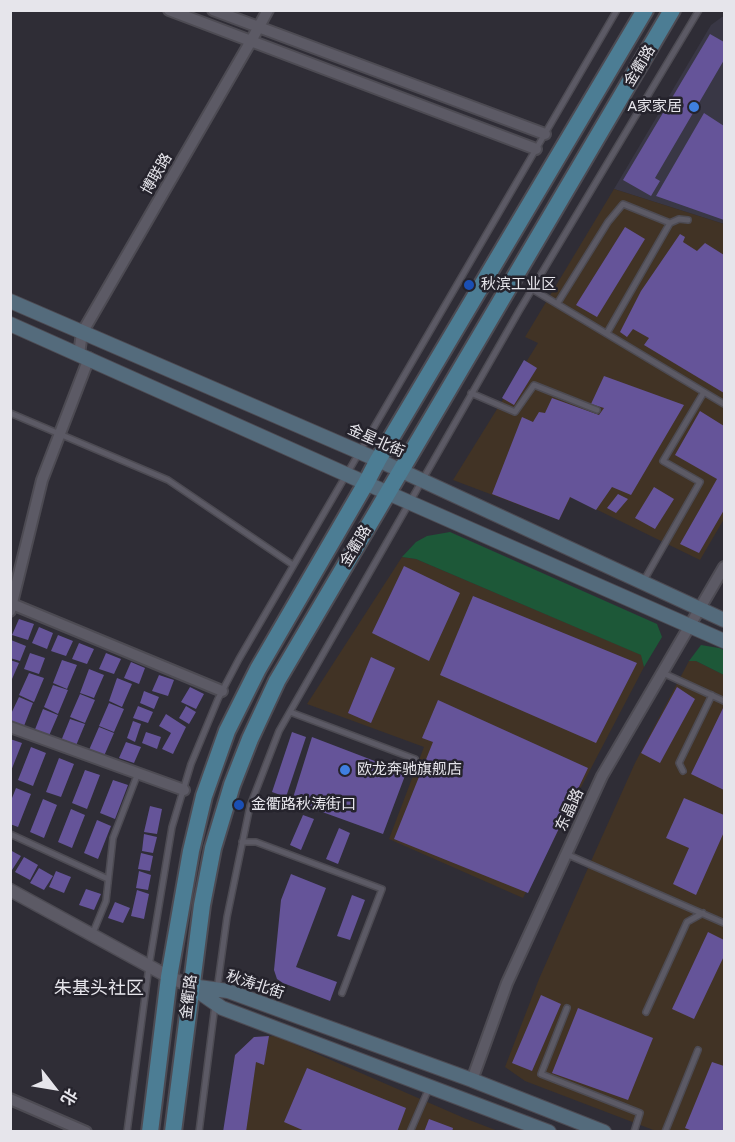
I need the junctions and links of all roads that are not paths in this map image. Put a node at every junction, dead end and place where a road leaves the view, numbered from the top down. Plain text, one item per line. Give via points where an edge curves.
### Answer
1 (169, 10) edge
2 (213, 10) edge
3 (268, 10) edge
4 (617, 10) edge
5 (645, 10) edge
6 (672, 10) edge
7 (699, 10) edge
8 (258, 27) junction
9 (251, 41) junction
10 (545, 135) junction
11 (536, 149) junction
12 (688, 220) dead end
13 (670, 223) junction
14 (532, 289) junction
15 (10, 301) edge
16 (557, 304) junction
17 (10, 324) edge
18 (82, 333) junction
19 (608, 333) junction
20 (84, 356) junction
21 (704, 392) junction
22 (471, 393) junction
23 (724, 404) edge
24 (597, 410) dead end
25 (10, 413) edge
26 (60, 434) junction
27 (360, 452) junction
28 (378, 460) junction
29 (400, 470) junction
30 (347, 475) junction
31 (422, 480) junction
32 (366, 483) junction
33 (388, 493) junction
34 (408, 502) junction
35 (293, 565) junction
36 (724, 567) edge
37 (643, 583) junction
38 (11, 608) edge
39 (700, 609) junction
40 (724, 620) edge
41 (691, 626) junction
42 (724, 641) edge
43 (663, 673) junction
44 (222, 692) junction
45 (712, 695) junction
46 (724, 701) edge
47 (290, 712) junction
48 (10, 727) edge
49 (415, 759) dead end
50 (683, 771) dead end
51 (138, 773) junction
52 (184, 790) junction
53 (10, 834) edge
54 (242, 842) junction
55 (566, 854) junction
56 (108, 879) junction
57 (10, 890) edge
58 (704, 913) junction
59 (724, 922) edge
60 (92, 934) junction
61 (149, 966) junction
62 (169, 977) junction
63 (191, 986) junction
64 (342, 993) dead end
65 (216, 996) junction
66 (567, 1008) dead end
67 (646, 1012) dead end
68 (698, 1050) dead end
69 (472, 1080) junction
70 (430, 1086) junction
71 (10, 1099) edge
72 (86, 1131) edge
73 (127, 1131) edge
74 (150, 1131) edge
75 (173, 1131) edge
76 (199, 1131) edge
77 (410, 1131) edge
78 (549, 1131) edge
79 (604, 1131) edge
80 (634, 1131) edge
81 (665, 1131) edge

1 - 9 street
2 - 8 street
3 - 8 street, 博联路
4 - 10 lane
5 - 28 main road, 金衢路
6 - 29 main road, 金衢路
7 - 14 lane
8 - 9 street, 博联路
8 - 10 street
9 - 11 street
9 - 18 street, 博联路
10 - 11 lane
11 - 27 lane
12 - 13 lane
13 - 16 lane via 623,204
13 - 19 lane
14 - 16 lane
14 - 22 lane
15 - 18 main road, 金星北街
16 - 19 lane
17 - 20 main road
18 - 20 street, 博联路
18 - 27 main road, 金星北街
19 - 21 lane
20 - 26 street, 博联路
20 - 30 main road
21 - 23 lane
21 - 37 lane via 663,461 700,482
22 - 24 lane via 515,412 534,385
22 - 31 lane
25 - 26 lane
26 - 35 lane via 168,480
26 - 38 street, 博联路 via 42,480
27 - 28 main road, 金星北街
27 - 30 lane
28 - 29 main road, 金星北街
28 - 32 main road, 金衢路
29 - 31 main road, 金星北街
29 - 33 main road, 金衢路
30 - 32 main road
30 - 35 lane
31 - 34 lane
31 - 37 main road, 金星北街
32 - 33 main road
32 - 62 main road, 金衢路 via 258,669 227,731 204,796 191,851
33 - 34 main road
33 - 63 main road, 金衢路 via 277,681 249,739 213,848
34 - 41 main road
34 - 47 lane
35 - 44 lane
36 - 39 street, 东晶路
37 - 39 main road, 金星北街
38 - 44 street
39 - 40 main road, 金星北街
39 - 41 street, 东晶路
41 - 42 main road
41 - 43 street, 东晶路
43 - 45 lane
43 - 55 street, 东晶路 via 602,776
44 - 52 lane
45 - 46 lane
45 - 50 lane via 679,764
47 - 49 lane
47 - 54 lane via 250,806
48 - 51 street
51 - 52 street
51 - 56 lane via 113,838
52 - 61 lane via 172,827
53 - 56 lane
54 - 64 lane via 256,842 382,889
54 - 65 lane
55 - 58 lane
55 - 69 street, 东晶路 via 507,983
56 - 60 lane via 106,902
57 - 60 street
58 - 59 lane
58 - 67 lane via 687,922
60 - 61 street
61 - 62 street
61 - 73 lane
62 - 63 street
62 - 74 main road, 金衢路
63 - 65 main road, 秋涛北街
63 - 75 main road, 金衢路
65 - 69 main road, 秋涛北街 via 228,991
65 - 70 main road, 秋涛北街 via 222,1008
65 - 76 lane
66 - 80 lane via 541,1074 640,1113
68 - 81 lane
69 - 79 main road, 秋涛北街
70 - 77 lane
70 - 78 main road, 秋涛北街
71 - 72 street

